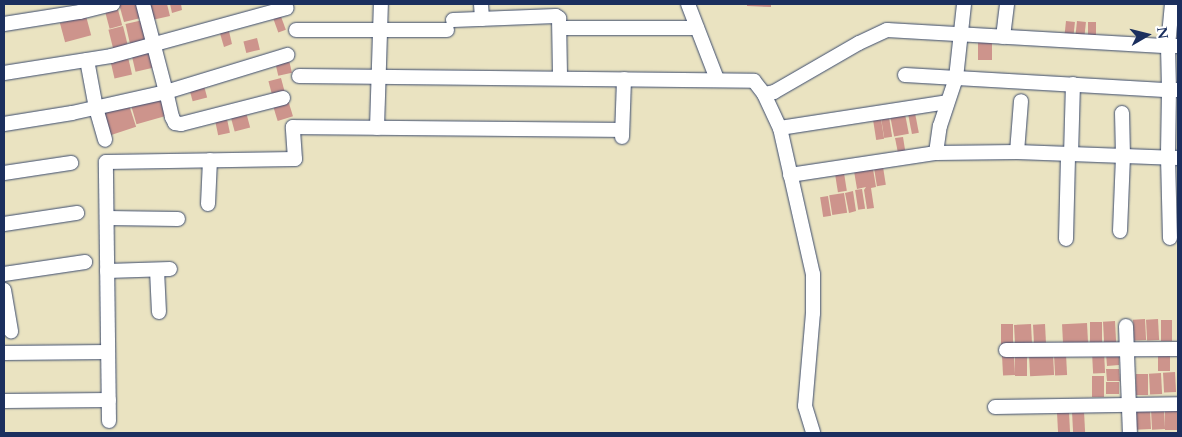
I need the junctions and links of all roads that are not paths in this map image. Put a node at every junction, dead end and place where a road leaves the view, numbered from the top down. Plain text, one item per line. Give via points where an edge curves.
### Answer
1 (113, 4) edge
2 (143, 4) edge
3 (381, 4) edge
4 (481, 4) edge
5 (688, 4) edge
6 (964, 4) edge
7 (1007, 4) edge
8 (1172, 4) edge
9 (78, 8) edge
10 (279, 8) edge
11 (50, 10) edge
12 (503, 11) edge
13 (482, 19) junction
14 (4, 24) edge
15 (561, 28) junction
16 (697, 28) junction
17 (380, 29) junction
18 (296, 30) dead end
19 (960, 34) junction
20 (1003, 37) junction
21 (154, 45) junction
22 (1173, 46) edge
23 (287, 55) dead end
24 (86, 60) junction
25 (4, 73) edge
26 (905, 75) dead end
27 (299, 76) dead end
28 (379, 77) junction
29 (560, 78) junction
30 (956, 78) junction
31 (624, 79) junction
32 (717, 79) junction
33 (1073, 84) junction
34 (1174, 90) edge
35 (166, 92) junction
36 (764, 94) junction
37 (284, 98) dead end
38 (1020, 101) dead end
39 (947, 102) junction
40 (96, 108) junction
41 (1122, 113) dead end
42 (4, 124) edge
43 (377, 128) junction
44 (780, 128) junction
45 (105, 140) dead end
46 (1017, 152) junction
47 (936, 153) junction
48 (1069, 155) junction
49 (1123, 156) junction
50 (1173, 158) edge
51 (210, 160) junction
52 (71, 163) dead end
53 (4, 173) edge
54 (790, 175) junction
55 (208, 204) dead end
56 (77, 213) dead end
57 (107, 218) junction
58 (178, 219) dead end
59 (4, 224) edge
60 (1120, 231) dead end
61 (1170, 238) dead end
62 (1066, 239) dead end
63 (85, 262) dead end
64 (107, 271) junction
65 (4, 274) edge
66 (4, 290) edge
67 (159, 312) dead end
68 (1126, 326) dead end
69 (11, 332) dead end
70 (1127, 348) junction
71 (1178, 349) edge
72 (1006, 350) dead end
73 (108, 352) junction
74 (4, 353) edge
75 (109, 400) junction
76 (4, 401) edge
77 (1178, 404) edge
78 (1129, 405) junction
79 (994, 407) dead end
80 (109, 422) dead end
81 (813, 433) edge
82 (1130, 433) edge

1 - 9 street
2 - 21 street
3 - 17 street
4 - 13 street
5 - 16 street
6 - 19 street
7 - 20 street
8 - 22 street
9 - 11 street
10 - 21 street
11 - 14 street
12 - 13 street
12 - 15 street via 556,16 561,20
13 - 17 street via 450,25
15 - 16 street
15 - 29 street
16 - 32 street
17 - 18 street
17 - 28 street
19 - 20 street
19 - 30 street
19 - 36 street via 887,30 774,92
20 - 22 street
21 - 24 street
21 - 35 street
22 - 34 street
23 - 35 street
24 - 25 street
24 - 40 street
26 - 30 street
27 - 28 street
28 - 29 street
28 - 43 street
29 - 31 street
30 - 33 street
30 - 39 street
31 - 32 street
31 - 43 street via 622,134
32 - 36 street via 754,81
33 - 34 street
33 - 48 street
34 - 50 street
35 - 37 street via 172,117 175,123 182,124
35 - 40 street
36 - 44 street
38 - 46 street
39 - 44 street
39 - 47 street
40 - 42 street
40 - 45 street
41 - 49 street
43 - 51 street via 293,127 295,159
44 - 54 street
46 - 47 street
46 - 48 street
47 - 54 street
48 - 49 street
48 - 62 street
49 - 50 street
49 - 60 street
50 - 61 street
51 - 55 street
51 - 57 street via 106,162
52 - 53 street
54 - 81 street via 813,274 813,312 804,406
56 - 59 street
57 - 58 street
57 - 64 street
63 - 65 street
64 - 67 street via 163,269
64 - 73 street
66 - 69 street
68 - 70 street
70 - 71 street
70 - 72 street
70 - 78 street
73 - 74 street
73 - 75 street
75 - 76 street
75 - 80 street
77 - 78 street
78 - 79 street
78 - 82 street

